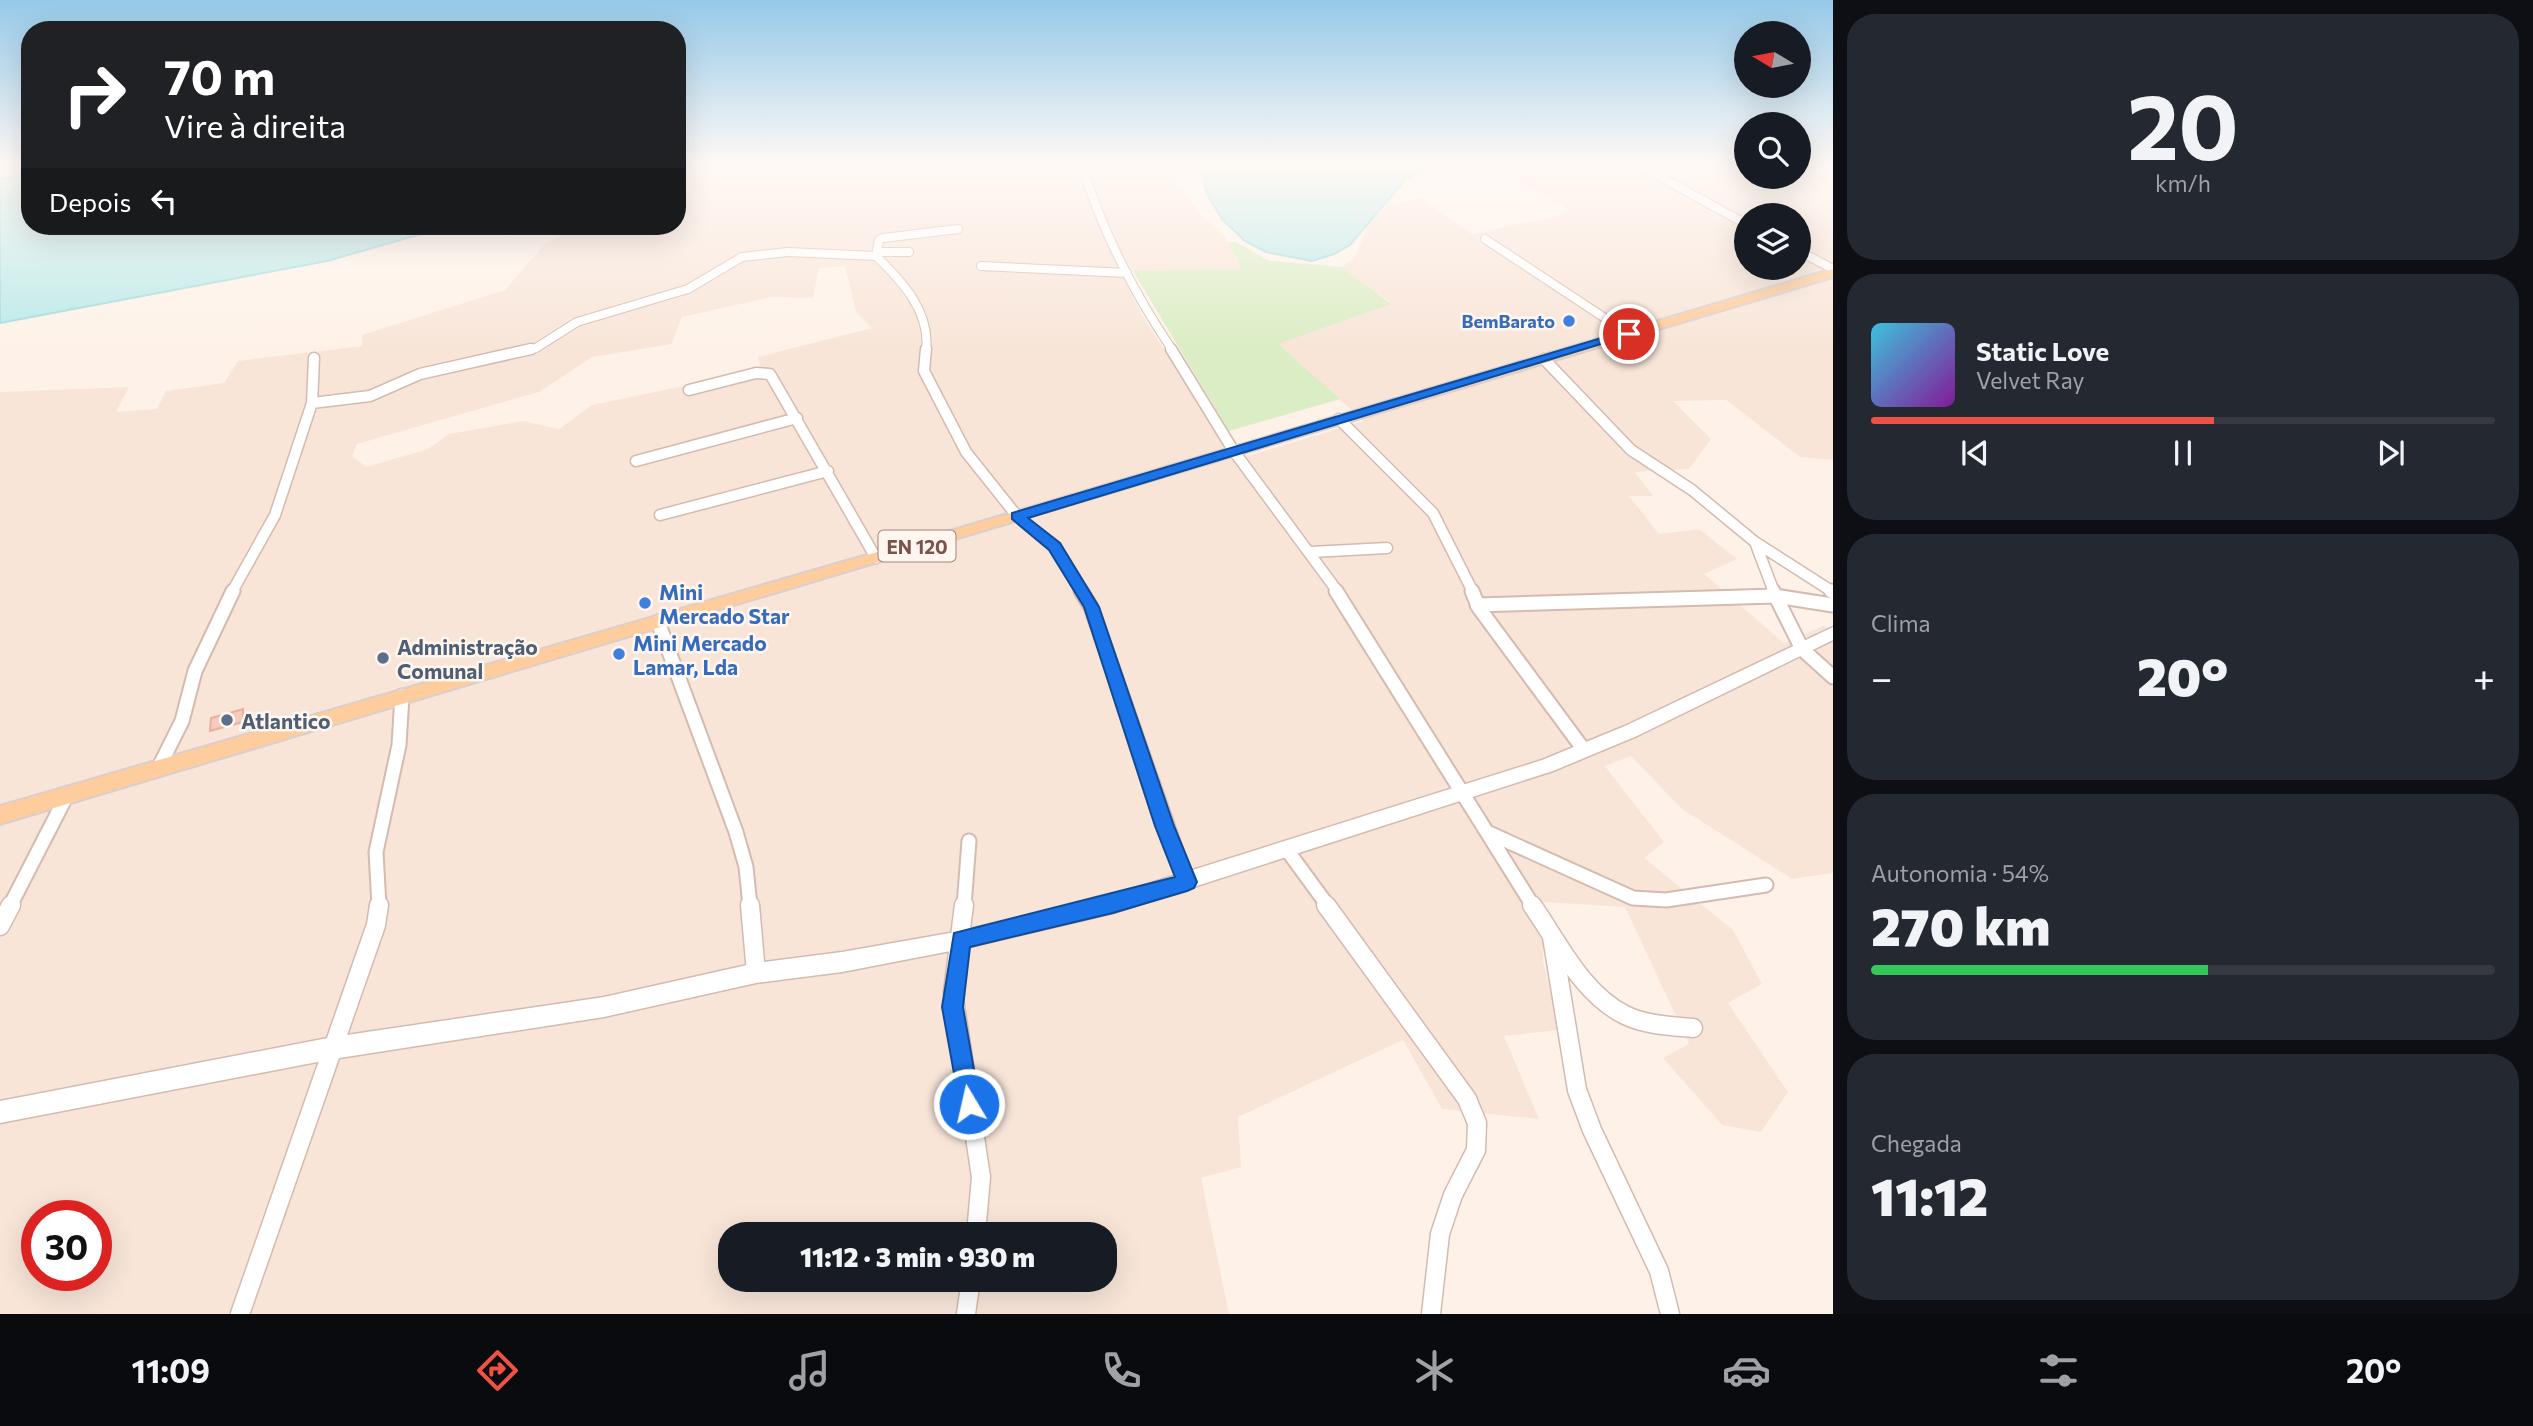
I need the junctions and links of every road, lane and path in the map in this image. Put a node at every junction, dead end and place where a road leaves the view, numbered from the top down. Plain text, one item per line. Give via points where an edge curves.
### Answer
1 (1103, 225) edge
2 (958, 229) dead end
3 (1485, 239) dead end
4 (909, 252) dead end
5 (878, 254) junction
6 (1811, 258) edge
7 (981, 266) dead end
8 (1833, 271) edge
9 (1127, 273) junction
10 (1629, 334) junction
11 (314, 358) dead end
12 (1544, 359) junction
13 (689, 390) dead end
14 (312, 403) junction
15 (797, 418) junction
16 (1339, 419) junction
17 (1233, 450) junction
18 (636, 461) dead end
19 (828, 471) junction
20 (660, 515) dead end
21 (1017, 516) junction
22 (1755, 542) junction
23 (1387, 548) dead end
24 (1311, 552) junction
25 (876, 558) junction
26 (1833, 592) edge
27 (1775, 596) junction
28 (1477, 604) junction
29 (1833, 605) edge
30 (658, 622) junction
31 (1833, 634) edge
32 (1802, 649) junction
33 (1833, 677) edge
34 (402, 696) junction
35 (1584, 750) junction
36 (159, 767) junction
37 (1460, 791) junction
38 (67, 795) junction
39 (0, 815) edge
40 (1489, 833) junction
41 (969, 841) dead end
42 (1287, 850) junction
43 (1187, 882) junction
44 (1766, 885) dead end
45 (0, 926) edge
46 (1551, 930) junction
47 (961, 940) junction
48 (756, 973) junction
49 (1693, 1028) dead end
50 (333, 1048) junction
51 (0, 1112) edge
52 (977, 1222) edge
53 (969, 1292) edge
54 (240, 1314) edge
55 (966, 1314) edge
56 (1431, 1314) edge
57 (1670, 1314) edge

1 - 9 street
2 - 5 street via 879,240
3 - 10 street
4 - 5 street
5 - 14 street via 788,252 742,257 680,292 588,318 536,348 416,375 370,396
5 - 21 street via 903,282 922,317 928,335 925,371 963,447
6 - 8 street
7 - 9 street
8 - 10 main road, EN 120
9 - 17 street
10 - 12 main road, EN 120
11 - 14 street
12 - 16 main road, EN 120
12 - 22 street via 1631,450 1692,490
13 - 15 street via 756,373 770,374
14 - 36 street via 275,515 218,618 195,671 182,721
15 - 18 street
15 - 19 street
16 - 17 main road, EN 120
16 - 28 street via 1433,513
17 - 21 main road, EN 120
17 - 24 street
19 - 20 street
19 - 25 street
21 - 25 main road, EN 120
21 - 43 street via 1055,547 1091,607
22 - 26 street
22 - 27 street
23 - 24 street
24 - 37 street
25 - 30 main road, EN 120
27 - 28 street
27 - 29 street
27 - 32 street
28 - 35 street
30 - 34 main road, EN 120
30 - 48 street via 746,867
31 - 32 street
32 - 33 street
32 - 35 street
34 - 36 main road, EN 120
34 - 50 street via 399,745 376,852 380,912
35 - 37 street via 1547,766
36 - 38 main road, EN 120
37 - 40 street
37 - 42 street
38 - 39 main road, EN 120
38 - 45 street
40 - 44 street via 1633,898 1666,900
40 - 46 street
41 - 47 street
42 - 43 street
42 - 56 street via 1467,1099 1477,1123 1476,1150 1440,1234
43 - 47 street
46 - 49 street via 1597,996 1625,1015
46 - 57 street via 1577,1090 1659,1270
47 - 48 street
47 - 52 street via 953,1007 981,1177
48 - 50 street via 604,1007
50 - 51 street
50 - 54 street
53 - 55 street

